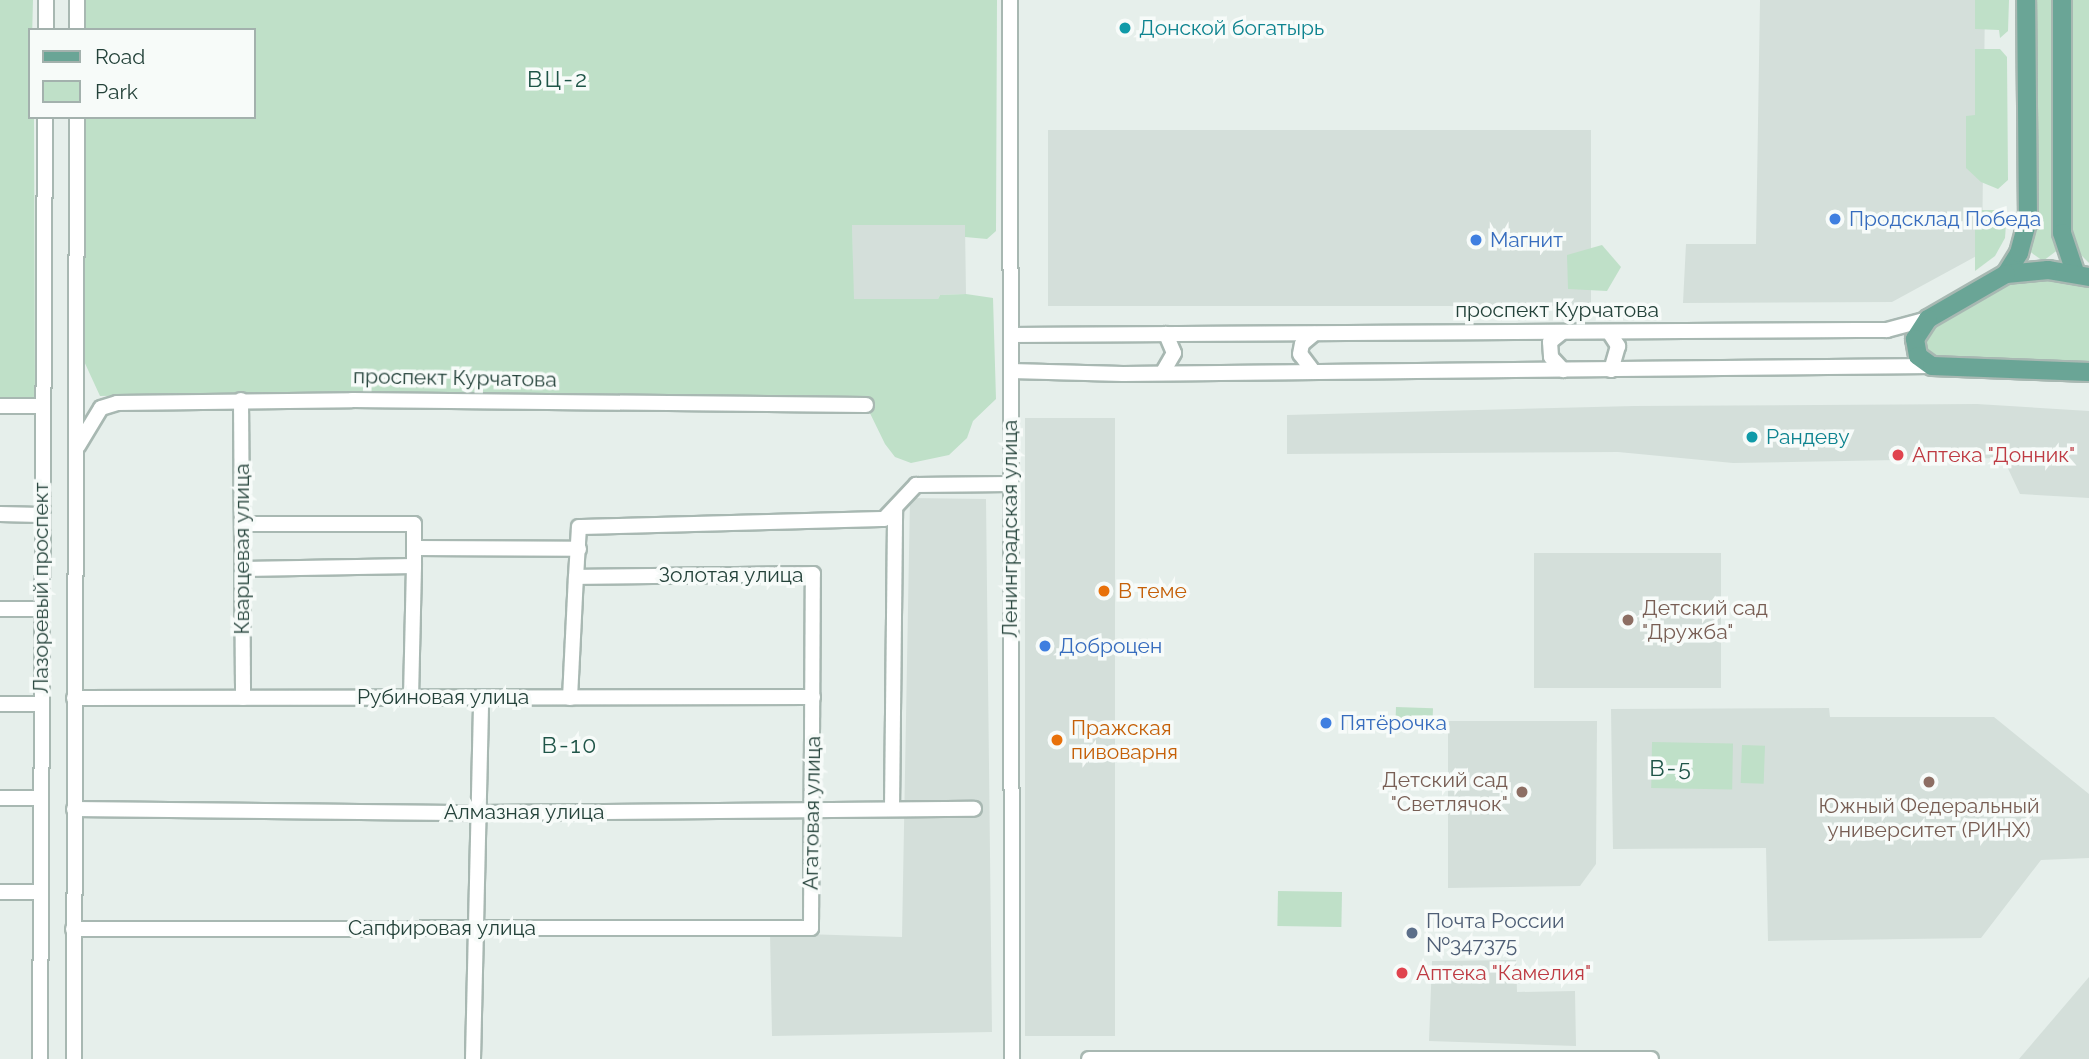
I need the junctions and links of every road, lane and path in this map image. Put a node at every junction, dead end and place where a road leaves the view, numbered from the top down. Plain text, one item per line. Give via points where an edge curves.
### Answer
1 (46, 0) edge
2 (77, 0) edge
3 (1011, 0) edge
4 (2026, 0) edge
5 (2062, 0) edge
6 (46, 28) edge
7 (77, 28) edge
8 (45, 119) edge
9 (77, 119) edge
10 (2006, 274) junction
11 (2082, 274) edge
12 (1928, 319) junction
13 (1609, 332) junction
14 (1560, 333) junction
15 (1166, 334) junction
16 (1314, 334) junction
17 (1012, 335) junction
18 (1932, 366) junction
19 (1563, 370) junction
20 (1611, 370) junction
21 (1013, 371) junction
22 (1313, 371) junction
23 (1163, 372) junction
24 (2089, 372) edge
25 (241, 400) junction
26 (866, 405) dead end
27 (0, 406) edge
28 (41, 406) junction
29 (75, 458) junction
30 (1010, 484) junction
31 (895, 510) junction
32 (0, 514) edge
33 (41, 515) junction
34 (242, 524) junction
35 (414, 548) junction
36 (579, 550) junction
37 (414, 566) junction
38 (243, 569) junction
39 (576, 577) junction
40 (0, 609) edge
41 (41, 609) junction
42 (411, 696) junction
43 (813, 697) junction
44 (74, 698) junction
45 (243, 698) junction
46 (481, 698) junction
47 (570, 698) junction
48 (0, 704) edge
49 (40, 704) junction
50 (0, 798) edge
51 (40, 798) junction
52 (811, 808) junction
53 (892, 808) junction
54 (74, 809) junction
55 (974, 809) dead end
56 (479, 813) junction
57 (0, 892) edge
58 (40, 892) junction
59 (474, 928) junction
60 (811, 928) joint
61 (74, 929) junction
62 (40, 1059) edge
63 (74, 1059) edge
64 (473, 1059) edge
65 (1013, 1059) edge
66 (1088, 1059) edge
67 (1651, 1059) edge

1 - 6 street
2 - 7 street
3 - 17 street, Ленинградская улица
4 - 10 main road via 2028,220 2019,253
5 - 11 main road via 2062,233
8 - 28 street, Лазоревый проспект
9 - 29 street, Лазоревый проспект
10 - 11 main road, проспект Курчатова
10 - 12 main road, проспект Курчатова
12 - 13 street, проспект Курчатова via 1887,330
12 - 18 main road via 1914,340 1918,356
13 - 14 street, проспект Курчатова
13 - 20 street via 1618,346
14 - 16 street, проспект Курчатова
14 - 19 street via 1550,342 1551,357
15 - 16 street, проспект Курчатова
15 - 17 street, проспект Курчатова
15 - 23 street via 1174,353
16 - 22 street via 1302,344 1300,354
17 - 21 street, Ленинградская улица
18 - 20 street
18 - 24 main road
19 - 20 street
19 - 22 street
21 - 23 street
21 - 30 street, Ленинградская улица
21 - 65 street
22 - 23 street
25 - 26 street, проспект Курчатова
25 - 29 street, проспект Курчатова via 108,404 90,423
25 - 34 street, Кварцевая улица
27 - 28 street
28 - 33 street, Лазоревый проспект
29 - 44 street, Лазоревый проспект
30 - 31 street via 916,485
30 - 65 street, Ленинградская улица
31 - 36 street via 884,519 579,527
31 - 53 street
32 - 33 street
33 - 41 street, Лазоревый проспект
34 - 35 street via 414,524
34 - 38 street, Кварцевая улица
35 - 36 street
35 - 37 street
36 - 39 street
37 - 38 street
37 - 42 street
38 - 45 street, Кварцевая улица
39 - 43 street, Золотая улица via 813,574
39 - 47 street
40 - 41 street
41 - 49 street, Лазоревый проспект
42 - 45 street, Рубиновая улица
42 - 46 street, Рубиновая улица
43 - 47 street, Рубиновая улица
43 - 52 street, Агатовая улица
44 - 45 street, Рубиновая улица
44 - 54 street, Лазоревый проспект
46 - 47 street, Рубиновая улица
46 - 56 street
48 - 49 street
49 - 51 street, Лазоревый проспект
50 - 51 street
51 - 58 street, Лазоревый проспект
52 - 53 street, Алмазная улица
52 - 56 street, Алмазная улица
52 - 60 street, Агатовая улица
53 - 55 street, Алмазная улица
54 - 56 street, Алмазная улица
54 - 61 street, Лазоревый проспект
56 - 59 street
57 - 58 street
58 - 62 street, Лазоревый проспект
59 - 60 street, Сапфировая улица
59 - 61 street, Сапфировая улица
59 - 64 street
61 - 63 street, Лазоревый проспект
66 - 67 street

